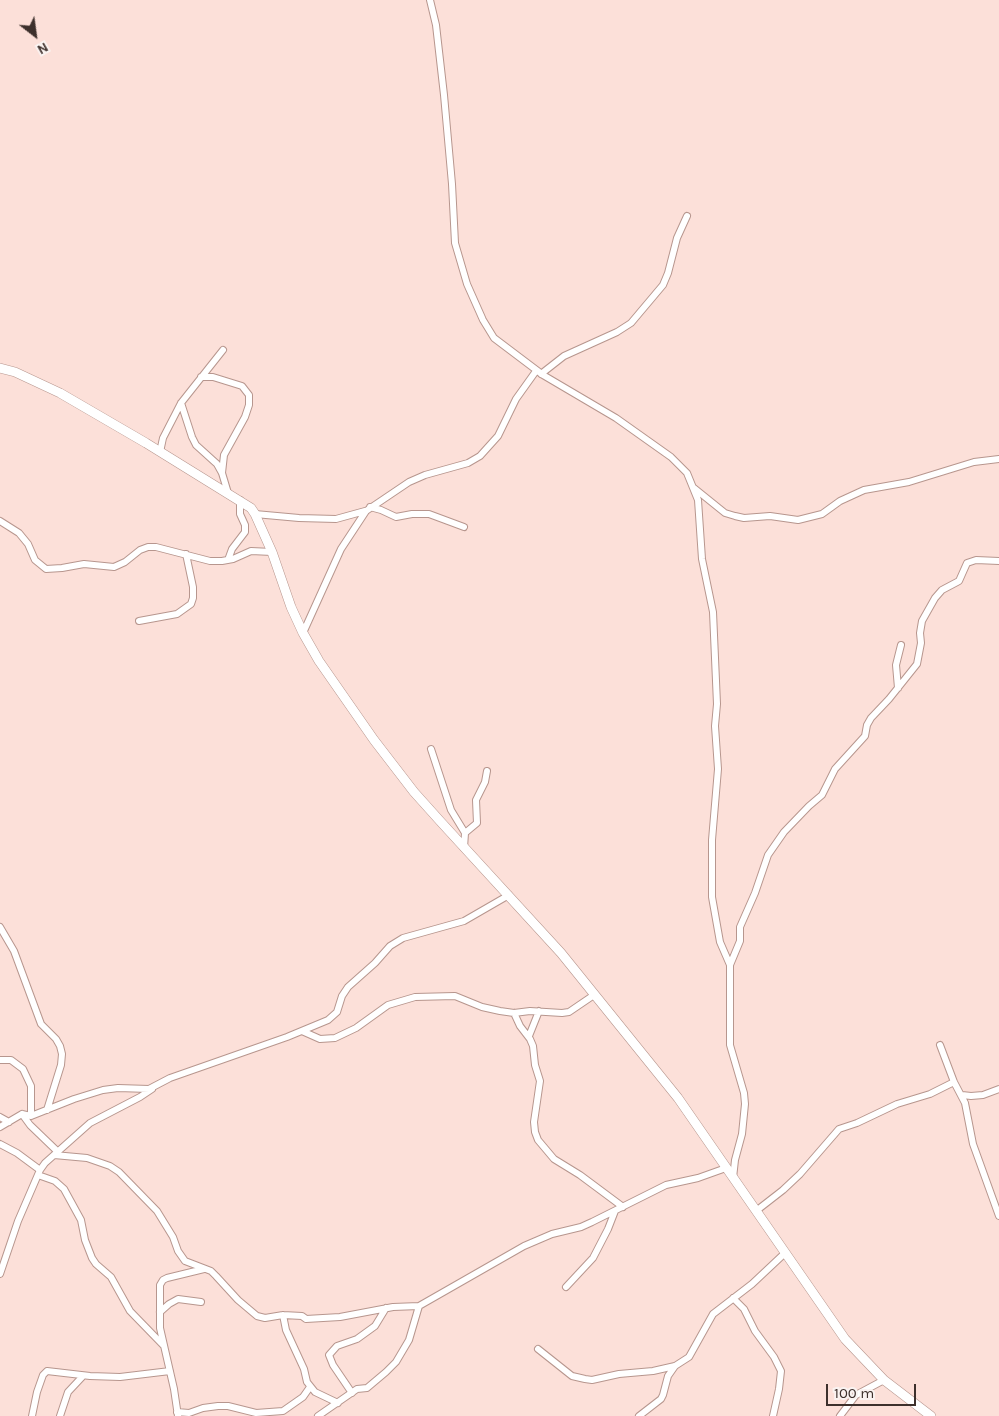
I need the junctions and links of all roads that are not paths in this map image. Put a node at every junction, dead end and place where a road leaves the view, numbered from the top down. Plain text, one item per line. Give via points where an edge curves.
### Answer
1 (430, 0) edge
2 (687, 216) dead end
3 (223, 350) dead end
4 (0, 368) edge
5 (539, 372) junction
6 (201, 377) junction
7 (181, 403) junction
8 (160, 452) junction
9 (999, 459) edge
10 (222, 472) junction
11 (694, 488) junction
12 (228, 493) junction
13 (240, 500) junction
14 (368, 509) junction
15 (255, 514) junction
16 (0, 521) edge
17 (464, 527) dead end
18 (272, 552) junction
19 (186, 554) junction
20 (228, 560) junction
21 (999, 561) edge
22 (138, 621) dead end
23 (304, 632) junction
24 (901, 645) dead end
25 (898, 688) junction
26 (431, 749) dead end
27 (487, 771) dead end
28 (466, 833) junction
29 (464, 848) junction
30 (509, 895) junction
31 (0, 927) edge
32 (730, 965) junction
33 (594, 995) junction
34 (539, 1011) junction
35 (514, 1013) junction
36 (302, 1030) junction
37 (528, 1036) junction
38 (940, 1045) dead end
39 (0, 1060) edge
40 (954, 1082) junction
41 (155, 1087) junction
42 (999, 1089) edge
43 (962, 1095) junction
44 (47, 1110) junction
45 (22, 1114) junction
46 (31, 1116) junction
47 (0, 1117) edge
48 (10, 1122) junction
49 (0, 1127) edge
50 (0, 1144) edge
51 (55, 1153) junction
52 (726, 1168) junction
53 (39, 1173) junction
54 (733, 1178) junction
55 (623, 1207) junction
56 (756, 1211) junction
57 (615, 1212) junction
58 (999, 1216) edge
59 (785, 1253) junction
60 (205, 1269) junction
61 (0, 1274) edge
62 (566, 1287) dead end
63 (733, 1298) junction
64 (201, 1302) dead end
65 (419, 1306) junction
66 (386, 1308) junction
67 (160, 1312) junction
68 (283, 1315) junction
69 (164, 1346) junction
70 (538, 1350) dead end
71 (675, 1366) junction
72 (170, 1371) junction
73 (83, 1376) junction
74 (884, 1380) junction
75 (310, 1388) junction
76 (352, 1393) junction
77 (338, 1403) junction
78 (178, 1414) edge
79 (32, 1416) edge
80 (60, 1416) edge
81 (318, 1416) edge
82 (640, 1416) edge
83 (773, 1416) edge
84 (840, 1416) edge
85 (931, 1416) edge

1 - 5 street via 444,95 453,231 460,265 474,303 490,333
2 - 5 street via 676,238 662,285 631,323
3 - 6 street
4 - 8 street via 60,393
5 - 11 street via 616,418 671,457 687,473
5 - 14 street via 516,399 498,436 480,456 409,482
6 - 7 street
6 - 10 street via 213,377 242,386 249,395 245,417 224,455
7 - 8 street
7 - 10 street via 196,445
8 - 12 street
9 - 11 street via 974,462 909,482 864,490 822,514 798,520 735,516
10 - 12 street
11 - 32 street via 698,500 702,559 714,620 718,770 712,840 712,897 720,942
12 - 13 street
13 - 15 street
13 - 20 street via 245,532
14 - 15 street via 336,519
14 - 17 street via 381,510 396,518 429,514
14 - 23 street via 341,549
15 - 18 street
16 - 19 street via 19,532 35,560 46,569 84,564 114,567 148,547
18 - 20 street via 251,551
18 - 23 street via 291,607
19 - 20 street via 210,561
19 - 22 street via 193,587 191,604 177,614
21 - 25 street via 967,563 959,581 935,598 922,621 917,664
23 - 29 street via 333,682 380,747 414,792
24 - 25 street via 896,665
25 - 32 street via 871,718 865,736 835,769 822,794 784,832 768,855 740,927 740,941
26 - 28 street via 451,810
27 - 28 street via 476,800 477,823
28 - 29 street
29 - 30 street
30 - 33 street
30 - 36 street via 464,921 403,938 390,946 348,987 334,1016
31 - 44 street via 14,951 40,1024 60,1046 61,1065
32 - 54 street via 730,1046 745,1104
33 - 34 street via 569,1012
33 - 52 street via 678,1098
34 - 35 street
34 - 37 street
35 - 36 street via 482,1007 455,996 415,997 388,1005 356,1028 335,1038 320,1039
35 - 37 street
36 - 41 street via 176,1076
37 - 55 street via 540,1081 534,1122 538,1140 554,1159
38 - 40 street
39 - 46 street via 10,1060 23,1069 31,1086
40 - 43 street
40 - 56 street via 839,1129 800,1174
41 - 44 street via 103,1090
41 - 51 street via 90,1123
42 - 43 street via 983,1095
43 - 58 street via 973,1144
44 - 46 street
45 - 46 street
45 - 48 street
45 - 51 street
47 - 48 street
48 - 49 street
50 - 53 street via 17,1153
51 - 53 street
51 - 60 street via 87,1158 119,1172 157,1211 181,1257
52 - 54 street
52 - 55 street via 666,1185
53 - 61 street via 18,1220
53 - 69 street via 64,1189 81,1220 92,1258 111,1277 130,1311
54 - 56 street
55 - 57 street
56 - 59 street
57 - 62 street via 593,1258
57 - 65 street via 524,1246
59 - 63 street
59 - 74 street via 845,1339
60 - 67 street via 163,1280 160,1285
60 - 68 street via 258,1316
63 - 71 street via 713,1314 688,1357
63 - 83 street via 744,1309 781,1371
64 - 67 street via 178,1299
65 - 66 street
65 - 76 street via 409,1340 396,1362 367,1388
66 - 68 street via 340,1317 306,1319
66 - 76 street via 375,1326 357,1339 338,1346 329,1355
67 - 69 street
68 - 75 street
69 - 72 street
70 - 71 street via 572,1376 585,1380
71 - 82 street via 668,1376 663,1395
72 - 73 street via 120,1377
72 - 78 street
73 - 79 street via 50,1370 45,1373
73 - 80 street via 68,1392
74 - 84 street via 856,1395
74 - 85 street
75 - 77 street
75 - 78 street via 283,1411 256,1413 218,1406
76 - 77 street
77 - 81 street

